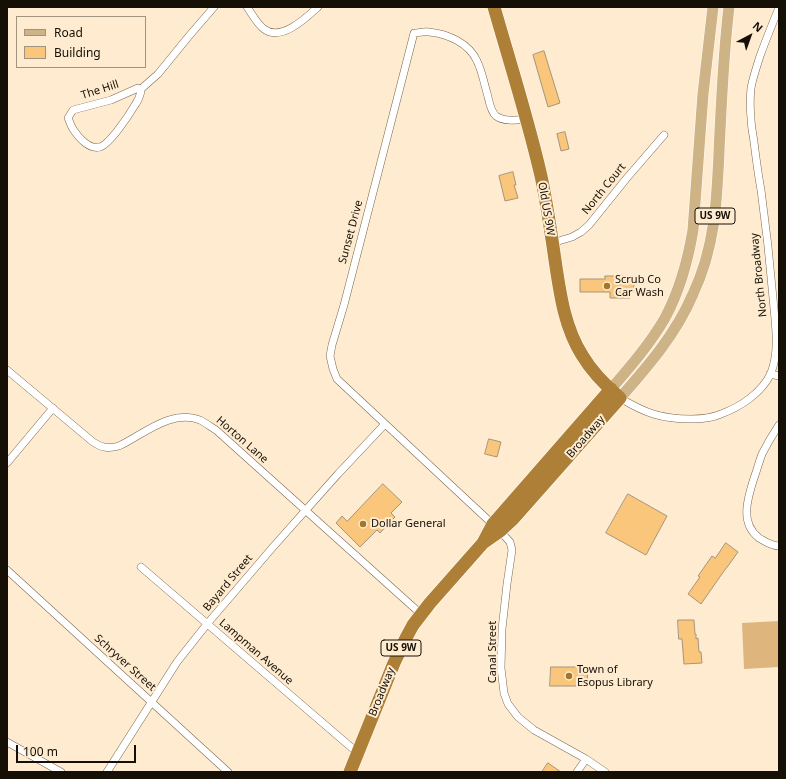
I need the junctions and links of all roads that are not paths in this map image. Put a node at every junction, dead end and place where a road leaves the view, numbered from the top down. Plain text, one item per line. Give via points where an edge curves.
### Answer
1 (214, 7) edge
2 (247, 7) edge
3 (318, 7) edge
4 (494, 7) edge
5 (713, 7) edge
6 (729, 7) edge
7 (779, 8) edge
8 (141, 89) junction
9 (526, 119) junction
10 (664, 135) dead end
11 (552, 243) junction
12 (7, 370) edge
13 (770, 374) junction
14 (779, 376) edge
15 (615, 394) junction
16 (53, 408) junction
17 (385, 424) junction
18 (779, 424) edge
19 (7, 463) edge
20 (305, 511) junction
21 (496, 528) junction
22 (779, 546) edge
23 (141, 567) dead end
24 (7, 570) edge
25 (421, 614) junction
26 (207, 624) junction
27 (151, 702) junction
28 (7, 742) edge
29 (358, 752) junction
30 (586, 759) junction
31 (61, 772) edge
32 (107, 772) edge
33 (228, 772) edge
34 (350, 772) edge
35 (577, 772) edge
36 (606, 772) edge

1 - 8 street, The Hill via 158,74
2 - 3 street via 265,30 274,34 284,32
4 - 9 highway, Old US 9W
5 - 15 main road, US 9W via 690,250 673,301 660,326
6 - 15 main road, US 9W via 716,210 708,254 693,295 673,333 659,352
7 - 13 street, North Broadway via 751,88 751,119 775,321 775,356
8 - 8 street, The Hill via 136,104 105,145 89,145 72,128 68,118 73,110
9 - 11 highway, Old US 9W via 536,154
9 - 17 street, Sunset Drive via 504,120 496,116 491,108 478,61 464,44 428,32 414,33 330,356 337,379
10 - 11 street, North Court via 589,225 572,237
11 - 15 highway, Old US 9W via 560,298 571,335 588,365
12 - 16 street, Horton Lane
13 - 14 street
13 - 15 street, North Broadway via 760,389 746,401 729,411 706,418 680,419 656,416 634,407
15 - 21 highway, Broadway / US 9W via 536,494
16 - 19 street
16 - 20 street, Horton Lane via 93,442 106,448 119,446 174,418 200,420 216,430
17 - 20 street, Bayard Street
17 - 21 street, Sunset Drive
18 - 22 street via 762,455 748,498 746,515 749,526 757,536 768,544
20 - 25 street, Horton Lane
20 - 26 street, Bayard Street
21 - 25 highway, Broadway / US 9W
21 - 30 street, Canal Street via 510,542 512,550 502,629 501,668 508,704 518,717 534,730
23 - 26 street, Lampman Avenue
24 - 27 street, Schryver Street
25 - 29 highway, Broadway / US 9W via 399,650
26 - 27 street, Bayard Street via 177,662
26 - 29 street, Lampman Avenue
27 - 32 street, Bayard Street
27 - 33 street, Schryver Street
28 - 31 street
29 - 34 highway, Broadway / US 9W
30 - 35 street
30 - 36 street, Canal Street

